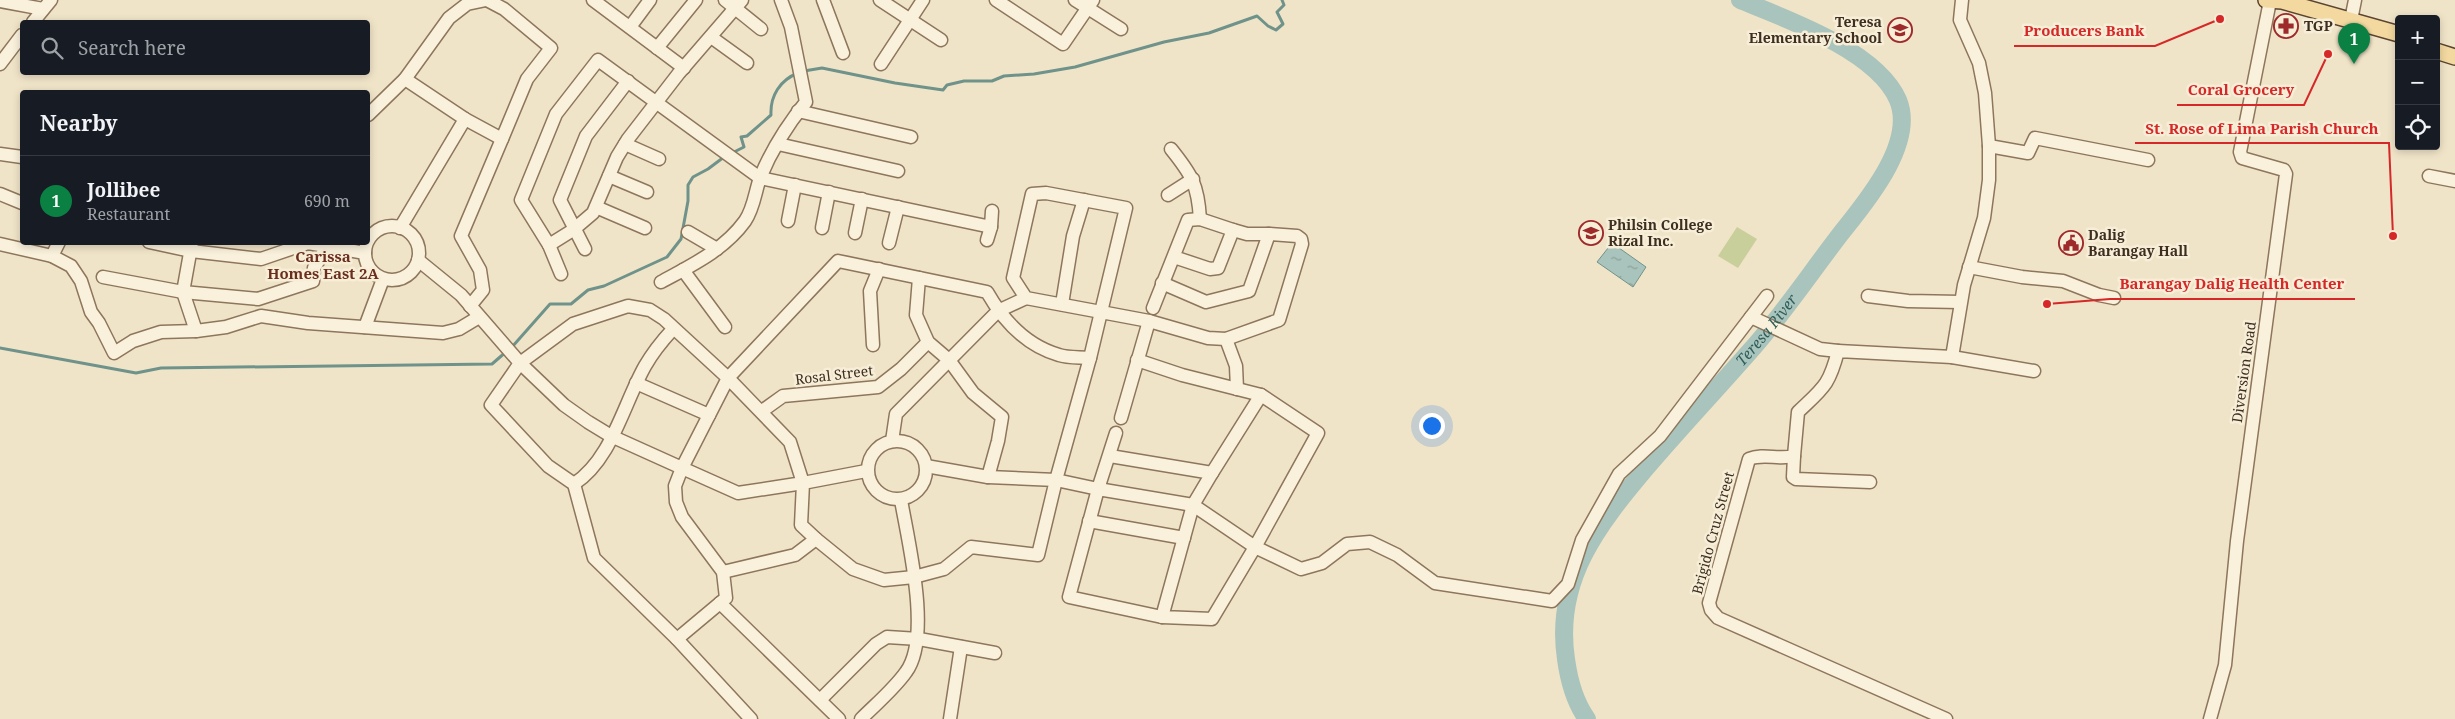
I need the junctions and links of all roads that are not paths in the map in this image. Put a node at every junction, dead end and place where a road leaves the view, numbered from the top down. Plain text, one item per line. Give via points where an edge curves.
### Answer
1 (486, 0) edge
2 (650, 0) edge
3 (696, 0) edge
4 (725, 0) edge
5 (781, 0) edge
6 (823, 0) edge
7 (880, 0) edge
8 (923, 0) edge
9 (996, 0) edge
10 (1075, 0) edge
11 (1962, 0) edge
12 (2355, 0) edge
13 (0, 1) edge
14 (2268, 1) edge
15 (598, 2) edge
16 (1090, 4) edge
17 (47, 5) edge
18 (739, 5) edge
19 (35, 20) edge
20 (910, 20) junction
21 (2351, 20) junction
22 (630, 27) junction
23 (761, 29) dead end
24 (1120, 29) dead end
25 (2395, 33) edge
26 (711, 37) junction
27 (20, 39) edge
28 (942, 40) dead end
29 (2395, 43) edge
30 (657, 48) junction
31 (2440, 52) edge
32 (843, 53) dead end
33 (2455, 57) edge
34 (747, 63) dead end
35 (0, 64) edge
36 (881, 64) dead end
37 (684, 68) junction
38 (405, 79) junction
39 (628, 81) junction
40 (656, 102) junction
41 (802, 106) junction
42 (370, 113) edge
43 (465, 119) junction
44 (911, 137) dead end
45 (502, 139) junction
46 (625, 144) junction
47 (778, 144) junction
48 (1989, 146) junction
49 (1171, 148) dead end
50 (0, 154) edge
51 (20, 157) edge
52 (659, 159) dead end
53 (2148, 160) dead end
54 (898, 171) dead end
55 (609, 176) junction
56 (2429, 176) dead end
57 (760, 178) junction
58 (1193, 179) junction
59 (2455, 181) edge
60 (795, 185) junction
61 (647, 192) dead end
62 (829, 192) junction
63 (0, 194) edge
64 (1168, 195) dead end
65 (862, 199) junction
66 (1084, 200) junction
67 (20, 202) edge
68 (596, 207) junction
69 (898, 207) junction
70 (992, 211) dead end
71 (1200, 219) junction
72 (788, 221) dead end
73 (991, 227) junction
74 (400, 228) junction
75 (645, 228) dead end
76 (822, 228) dead end
77 (574, 230) junction
78 (1233, 230) junction
79 (688, 232) dead end
80 (855, 233) dead end
81 (1269, 234) junction
82 (370, 237) edge
83 (987, 240) dead end
84 (889, 243) dead end
85 (0, 244) edge
86 (58, 245) edge
87 (173, 245) edge
88 (300, 245) edge
89 (329, 245) edge
90 (334, 245) edge
91 (367, 245) edge
92 (549, 245) junction
93 (192, 247) edge
94 (585, 249) dead end
95 (717, 249) junction
96 (365, 253) junction
97 (52, 256) junction
98 (1174, 257) junction
99 (418, 260) junction
100 (1969, 267) junction
101 (879, 269) junction
102 (683, 270) junction
103 (561, 274) dead end
104 (103, 277) dead end
105 (919, 278) junction
106 (383, 279) junction
107 (662, 282) dead end
108 (1162, 283) junction
109 (183, 292) junction
110 (1768, 296) dead end
111 (1868, 296) dead end
112 (1026, 298) junction
113 (2114, 298) dead end
114 (1960, 302) junction
115 (1062, 304) junction
116 (470, 306) junction
117 (1153, 308) dead end
118 (998, 311) junction
119 (1102, 312) junction
120 (479, 318) junction
121 (1756, 318) junction
122 (1149, 321) junction
123 (725, 326) dead end
124 (365, 327) junction
125 (673, 329) junction
126 (196, 331) junction
127 (1226, 339) junction
128 (928, 342) junction
129 (873, 345) dead end
130 (1838, 351) junction
131 (1952, 357) junction
132 (1090, 358) junction
133 (517, 360) junction
134 (949, 360) junction
135 (1137, 360) junction
136 (2034, 371) dead end
137 (728, 378) junction
138 (636, 383) junction
139 (1237, 389) junction
140 (1261, 395) junction
141 (762, 411) junction
142 (709, 415) junction
143 (1121, 418) dead end
144 (1116, 433) dead end
145 (611, 436) junction
146 (892, 441) junction
147 (1110, 456) junction
148 (1794, 456) junction
149 (926, 466) junction
150 (682, 468) junction
151 (866, 471) junction
152 (1212, 473) junction
153 (988, 477) junction
154 (1056, 480) junction
155 (1870, 482) dead end
156 (803, 483) junction
157 (574, 484) junction
158 (1098, 489) junction
159 (901, 500) junction
160 (1193, 506) junction
161 (1089, 521) junction
162 (1184, 538) junction
163 (816, 540) junction
164 (1255, 547) junction
165 (723, 572) junction
166 (914, 577) junction
167 (720, 603) junction
168 (1162, 617) junction
169 (677, 639) junction
170 (919, 639) junction
171 (962, 647) junction
172 (995, 653) dead end
173 (820, 700) junction
174 (751, 719) edge
175 (839, 719) edge
176 (861, 719) edge
177 (950, 719) edge
178 (1946, 719) edge
179 (2210, 719) edge

1 - 38 street via 468,4 449,18
1 - 45 street via 504,9 550,48 527,78
2 - 22 street
3 - 30 street
4 - 18 street
5 - 41 street via 796,48
6 - 32 street
7 - 20 street
8 - 20 street
9 - 16 street via 1063,44
10 - 16 street
11 - 48 street via 1960,20 1979,63 1985,93
12 - 21 street
13 - 17 street
14 - 21 main road via 2282,1
14 - 29 main road via 2280,9
14 - 179 street, Diversion Road via 2240,152 2242,158 2249,162 2284,170 2286,174 2238,532 2225,665
15 - 22 street
16 - 24 street
17 - 19 street
18 - 23 street
18 - 26 street
20 - 28 street
20 - 36 street
21 - 25 main road
22 - 30 street
26 - 34 street
26 - 37 street
27 - 35 street
30 - 37 street
31 - 33 main road
37 - 40 street
38 - 42 street
38 - 43 street
39 - 40 street
39 - 77 street via 586,136 560,200
39 - 92 street via 598,60 556,114 521,200
40 - 46 street
40 - 57 street
41 - 44 street
41 - 47 street
43 - 45 street
43 - 74 street
45 - 116 street via 461,236 480,270 483,290
46 - 52 street
46 - 55 street
47 - 54 street
47 - 57 street
48 - 53 street via 2028,153 2035,138
48 - 100 street via 1984,218
49 - 58 street
50 - 51 street
55 - 61 street
55 - 68 street
56 - 59 street
57 - 60 street
57 - 95 street via 745,221
58 - 64 street
58 - 71 street via 1199,194
60 - 62 street
60 - 72 street
62 - 65 street
62 - 76 street
63 - 67 street
65 - 69 street
65 - 80 street
66 - 112 street via 1046,193 1032,194 1013,278
66 - 115 street via 1073,236
66 - 119 street via 1126,208
68 - 75 street
68 - 77 street
69 - 73 street
69 - 84 street
70 - 73 street
71 - 78 street
71 - 98 street via 1188,220
73 - 83 street
74 - 82 street via 390,226
74 - 99 street via 410,233 416,242
77 - 92 street
77 - 94 street
78 - 81 street
78 - 98 street via 1218,268 1210,269
79 - 95 street
81 - 108 street via 1248,291 1206,302
81 - 127 street via 1297,236 1302,244 1279,320
85 - 97 street
86 - 97 street
87 - 93 street
88 - 93 street via 261,259
89 - 109 street via 314,268 313,281 258,299
90 - 96 street
91 - 96 street
92 - 103 street
93 - 109 street
95 - 102 street
96 - 106 street via 369,267
97 - 126 street via 71,266 81,281 91,312 114,353 133,341 161,332
98 - 108 street
99 - 106 street via 407,275 394,280
99 - 116 street
100 - 113 street via 2063,281
100 - 114 street
101 - 105 street
101 - 129 street via 870,291
101 - 137 street via 838,260
102 - 107 street
102 - 123 street
104 - 109 street
105 - 118 street via 988,292
105 - 128 street via 916,315
106 - 124 street
108 - 117 street
109 - 126 street
110 - 121 street
111 - 114 street
112 - 115 street
112 - 118 street
114 - 131 street
115 - 119 street
116 - 120 street
118 - 132 street via 1030,342 1059,356
118 - 134 street
119 - 122 street
119 - 132 street
120 - 124 street via 444,333
120 - 133 street
121 - 130 street via 1820,349
121 - 164 street via 1660,436 1619,474 1582,540 1568,584 1552,601 1435,583 1397,556 1370,542 1347,544 1322,563 1301,569
122 - 127 street via 1208,338
122 - 135 street
124 - 126 street via 261,316 226,327
125 - 133 street via 650,310 628,306 573,324
125 - 137 street
125 - 138 street via 655,349
127 - 139 street via 1236,366
128 - 134 street
128 - 141 street, Rosal Street via 878,387 783,396
130 - 131 street
130 - 148 street via 1832,376 1798,412
131 - 136 street
132 - 154 street
133 - 145 street via 564,405
133 - 157 street via 490,405 548,466
134 - 146 street via 896,414
134 - 153 street via 973,393 1002,417
135 - 139 street via 1182,376
135 - 143 street
137 - 141 street
137 - 142 street
138 - 142 street
138 - 145 street
139 - 140 street
140 - 152 street
140 - 164 street via 1318,433
141 - 156 street via 790,442
142 - 150 street
144 - 147 street
145 - 150 street
145 - 157 street via 588,475
146 - 149 street via 909,444 920,452
146 - 151 street via 878,447
147 - 152 street
147 - 158 street
148 - 155 street via 1793,477 1796,479
148 - 178 street, Brigido Cruz Street via 1749,458 1710,597 1711,610 1718,618
149 - 153 street
149 - 159 street via 924,483 914,494
150 - 156 street via 738,493
150 - 165 street via 675,486 676,502 682,517
151 - 156 street
151 - 159 street via 871,484 885,497
152 - 160 street
153 - 154 street
154 - 158 street
154 - 166 street via 1038,555 971,547 944,569
156 - 163 street via 801,525
157 - 169 street via 594,558
158 - 160 street
158 - 161 street
159 - 166 street
160 - 162 street
160 - 164 street
161 - 162 street
161 - 168 street via 1069,597
162 - 168 street
163 - 165 street via 795,555
163 - 166 street via 853,569 884,580
164 - 168 street via 1212,619
165 - 167 street via 726,598
166 - 170 street
167 - 169 street
167 - 173 street
169 - 174 street
170 - 171 street
170 - 173 street via 887,637
170 - 176 street via 907,672
171 - 172 street
171 - 177 street
173 - 175 street

